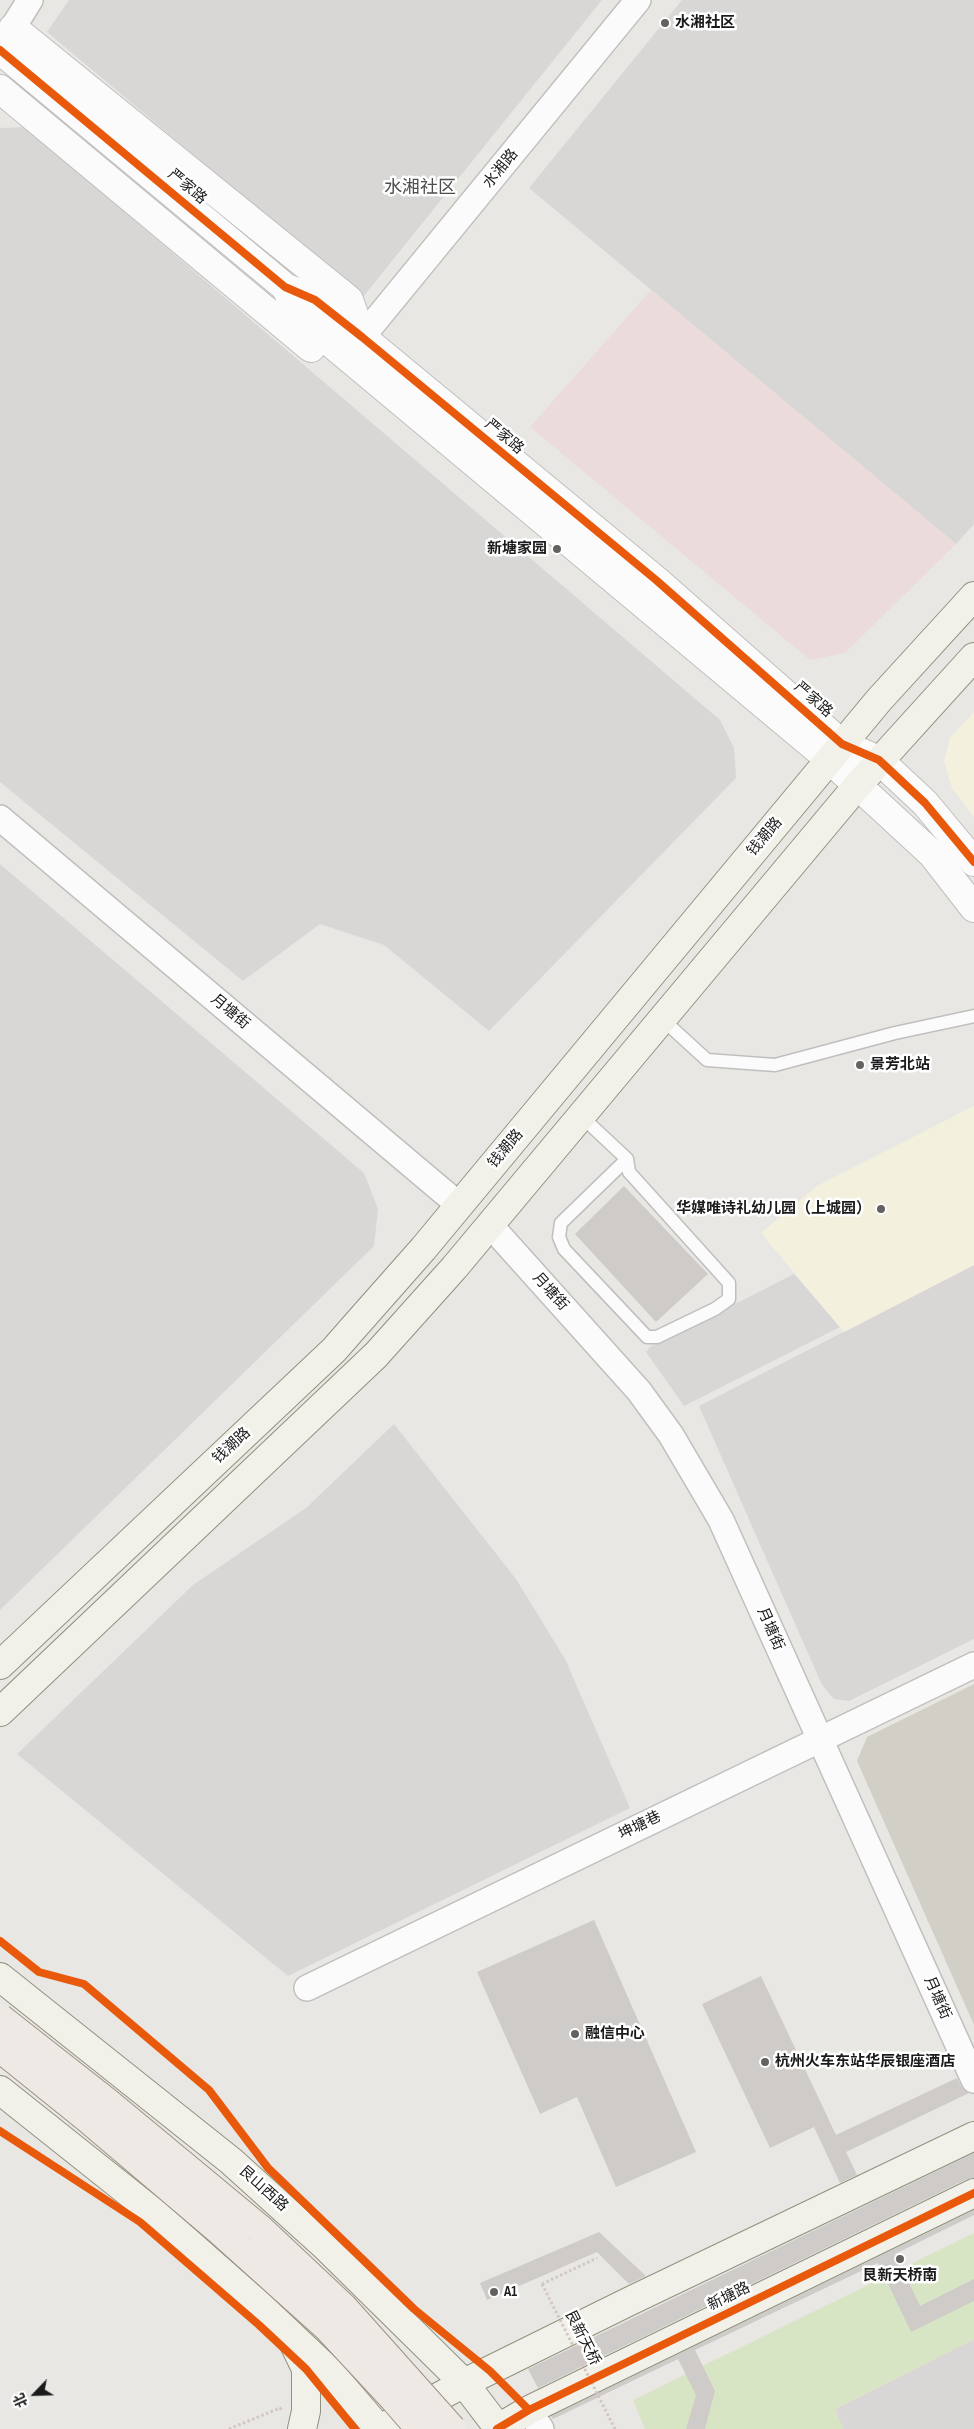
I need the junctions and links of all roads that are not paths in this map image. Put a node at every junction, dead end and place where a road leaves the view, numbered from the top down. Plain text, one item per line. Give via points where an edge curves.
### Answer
1 (30, 0) edge
2 (638, 0) edge
3 (4, 42) edge
4 (0, 89) edge
5 (285, 287) junction
6 (362, 337) junction
7 (379, 383) junction
8 (974, 596) edge
9 (974, 657) edge
10 (836, 752) junction
11 (879, 760) junction
12 (857, 786) junction
13 (0, 818) edge
14 (974, 862) edge
15 (974, 908) edge
16 (974, 1016) edge
17 (662, 1019) junction
18 (581, 1116) junction
19 (627, 1159) junction
20 (459, 1205) junction
21 (490, 1225) junction
22 (0, 1665) edge
23 (974, 1665) edge
24 (0, 1712) edge
25 (820, 1740) junction
26 (0, 1977) edge
27 (307, 1988) dead end
28 (0, 2018) edge
29 (0, 2048) edge
30 (974, 2080) edge
31 (0, 2090) edge
32 (974, 2136) edge
33 (974, 2193) edge
34 (289, 2334) junction
35 (464, 2383) junction
36 (535, 2419) edge
37 (302, 2429) edge
38 (380, 2429) edge
39 (420, 2429) edge
40 (452, 2429) edge
41 (498, 2429) edge

1 - 3 street
2 - 6 street, 水湘路
3 - 5 street, 严家路
3 - 6 street, 严家路 via 349,300
4 - 7 street, 严家路 via 343,374
5 - 6 street, 严家路 via 315,300
5 - 7 street, 严家路 via 302,319
6 - 10 street, 严家路 via 656,580
7 - 10 street, 严家路
8 - 10 main road, 钱潮路
9 - 11 main road
10 - 11 street, 严家路
10 - 12 street, 严家路
10 - 20 main road, 钱潮路
11 - 12 main road
11 - 14 street, 严家路 via 925,803
12 - 15 street, 严家路 via 932,854
12 - 17 main road
13 - 20 street, 月塘街
16 - 17 lane via 774,1065 707,1060
17 - 18 main road
18 - 19 lane
18 - 21 main road
19 - 19 lane via 561,1223 559,1237 564,1249 647,1337 657,1337 716,1309 729,1299 729,1283 629,1172
20 - 22 main road, 钱潮路 via 334,1350
21 - 24 main road via 376,1356
21 - 25 street, 月塘街 via 639,1391 671,1435 721,1520
23 - 25 street, 坤塘巷
25 - 27 street, 坤塘巷
25 - 30 street, 月塘街
26 - 35 main road, 艮山西路 via 231,2160 324,2245
28 - 40 main road, bridge via 258,2228 344,2308
29 - 39 main road, bridge via 211,2224 327,2327
31 - 34 main road via 157,2215
32 - 35 main road
33 - 36 main road, 新塘路
34 - 37 main road via 306,2369 306,2411
34 - 38 main road via 330,2372
35 - 38 main road
35 - 41 main road, 艮山西路
36 - 41 main road, 新塘路

